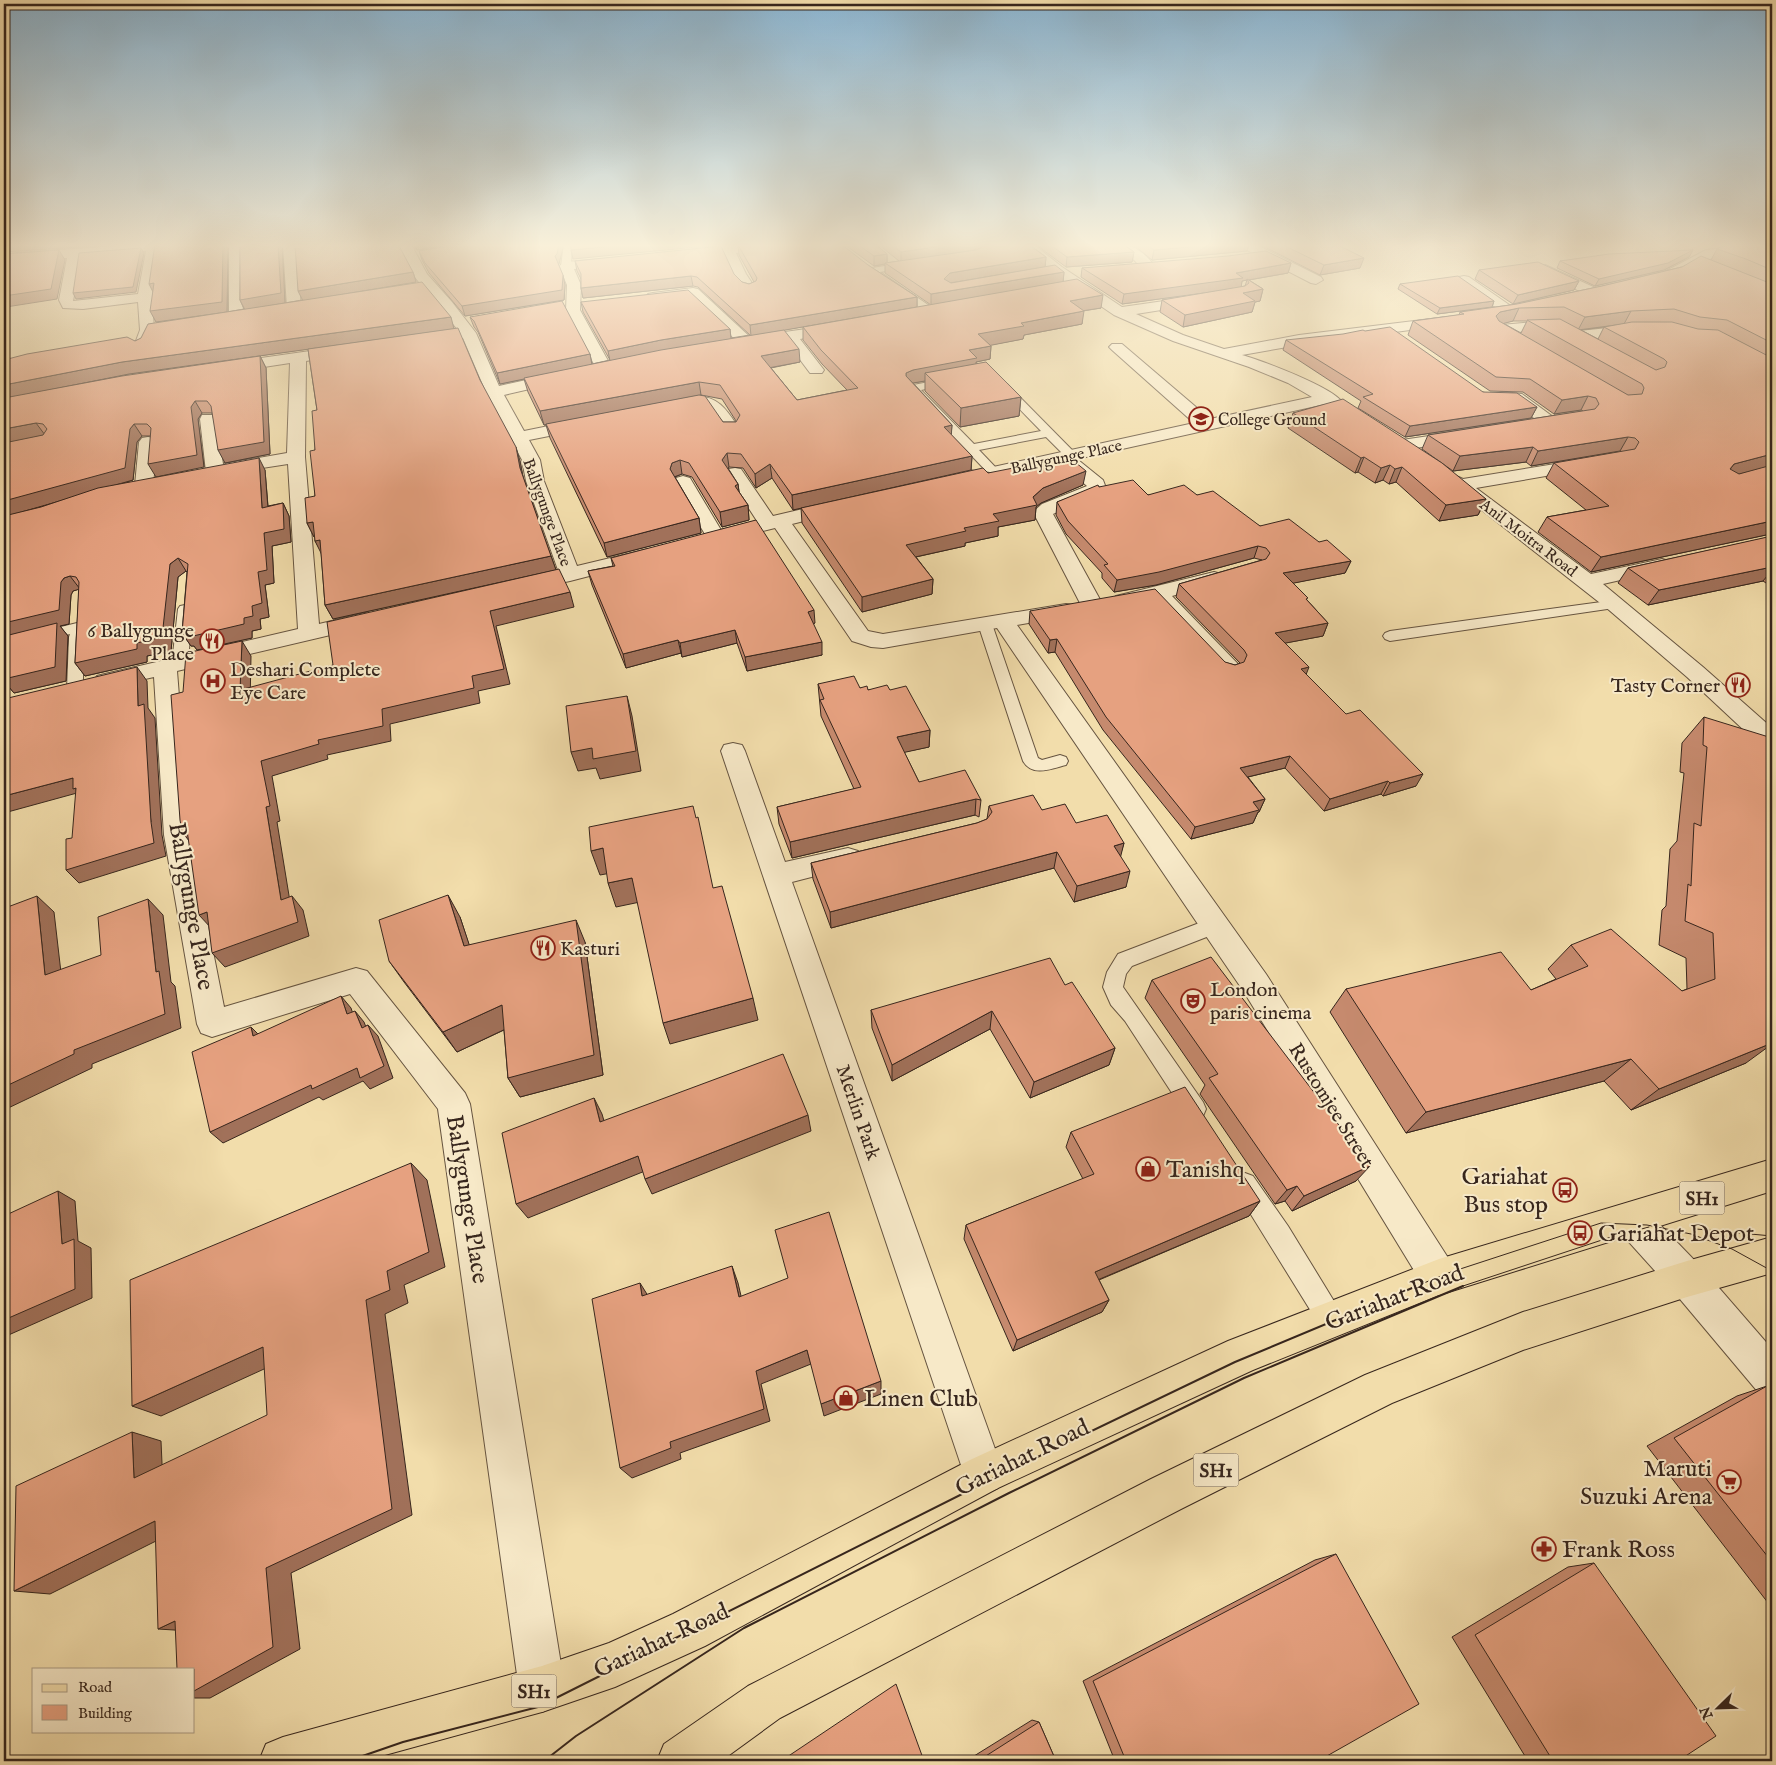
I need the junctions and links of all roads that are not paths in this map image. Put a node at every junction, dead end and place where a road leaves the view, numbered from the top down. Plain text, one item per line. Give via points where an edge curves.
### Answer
1 (145, 326) edge
2 (464, 326) edge
3 (470, 326) edge
4 (582, 326) edge
5 (729, 326) edge
6 (845, 326) edge
7 (1152, 326) edge
8 (1398, 326) edge
9 (1489, 326) edge
10 (1534, 326) edge
11 (1559, 326) edge
12 (164, 327) edge
13 (1654, 327) edge
14 (1385, 328) junction
15 (1499, 330) junction
16 (145, 335) junction
17 (790, 336) junction
18 (1579, 336) junction
19 (411, 342) edge
20 (746, 342) junction
21 (1406, 343) edge
22 (124, 344) edge
23 (1524, 344) edge
24 (728, 345) edge
25 (1117, 347) dead end
26 (364, 349) edge
27 (1602, 350) edge
28 (1224, 353) junction
29 (298, 357) junction
30 (621, 364) edge
31 (604, 368) junction
32 (213, 370) edge
33 (816, 370) dead end
34 (148, 378) edge
35 (962, 379) edge
36 (997, 380) edge
37 (129, 381) junction
38 (110, 385) edge
39 (494, 392) junction
40 (1329, 398) junction
41 (1485, 398) edge
42 (658, 410) edge
43 (1353, 414) edge
44 (208, 419) edge
45 (602, 421) edge
46 (1208, 426) junction
47 (1523, 426) edge
48 (731, 430) edge
49 (1048, 433) junction
50 (1477, 434) edge
51 (518, 437) junction
52 (148, 442) edge
53 (971, 448) junction
54 (1068, 456) junction
55 (296, 457) junction
56 (1601, 462) edge
57 (994, 472) junction
58 (736, 473) dead end
59 (965, 478) edge
60 (683, 482) dead end
61 (144, 485) edge
62 (1460, 486) junction
63 (852, 504) edge
64 (773, 522) junction
65 (670, 549) edge
66 (1681, 561) edge
67 (1236, 572) edge
68 (570, 575) junction
69 (1587, 581) junction
70 (507, 589) edge
71 (1158, 593) junction
72 (186, 597) edge
73 (1616, 604) junction
74 (1092, 605) junction
75 (78, 611) edge
76 (385, 616) edge
77 (994, 623) junction
78 (77, 628) junction
79 (309, 633) junction
80 (1390, 636) dead end
81 (4, 646) edge
82 (173, 665) junction
83 (1230, 669) edge
84 (66, 691) joint
85 (1772, 741) edge
86 (733, 751) dead end
87 (1060, 761) dead end
88 (871, 852) edge
89 (776, 875) junction
90 (1215, 925) junction
91 (1208, 1129) edge
92 (1235, 1170) edge
93 (1772, 1175) edge
94 (1631, 1219) junction
95 (1772, 1255) edge
96 (1439, 1277) junction
97 (1687, 1279) junction
98 (1331, 1320) junction
99 (1772, 1378) edge
100 (984, 1474) junction
101 (542, 1689) junction
102 (283, 1761) edge
103 (681, 1761) edge

1 - 16 street
2 - 19 street
3 - 39 street, Ballygunge Place
4 - 31 street
5 - 20 street
6 - 17 street
7 - 28 street
8 - 14 street
9 - 15 street
10 - 15 street
11 - 18 street
12 - 16 street
13 - 18 street
14 - 21 street
14 - 28 street
15 - 23 street
16 - 22 street
16 - 37 street
17 - 20 street
17 - 33 street
18 - 27 street
20 - 24 street
25 - 46 street
26 - 29 street
28 - 40 street via 1294,380
29 - 32 street
29 - 55 street
30 - 31 street
31 - 39 street
34 - 37 street
35 - 53 lane via 913,388
36 - 49 lane
37 - 38 street
39 - 51 street, Ballygunge Place
40 - 43 street
40 - 46 street, Ballygunge Place
41 - 47 street via 1516,396 1558,421
42 - 48 street via 711,403
44 - 55 street via 206,473
45 - 51 street
46 - 54 street, Ballygunge Place
49 - 53 lane
49 - 54 lane
50 - 62 street, Anil Moitra Road via 1394,440
51 - 68 street, Ballygunge Place via 531,460 535,481
52 - 61 street
53 - 57 lane
54 - 57 street, Ballygunge Place
54 - 74 street via 1096,484 1096,488 1043,512
55 - 79 street
56 - 62 street
57 - 59 street, Ballygunge Place
58 - 64 street
60 - 64 street via 707,539
62 - 69 street, Anil Moitra Road
63 - 64 street
64 - 77 street via 860,636 883,641
65 - 68 street, Ballygunge Place
66 - 69 street
67 - 71 street
68 - 70 street, Ballygunge Place
69 - 73 street, Anil Moitra Road
71 - 74 street
71 - 83 street
72 - 82 lane
73 - 80 lane
73 - 85 street, Anil Moitra Road
74 - 77 street
75 - 78 lane
76 - 79 street
77 - 87 lane via 1031,761 1040,766
77 - 90 street, Rustomjee Street via 1118,788
78 - 81 lane
78 - 84 lane
79 - 82 street
82 - 84 street
82 - 101 street, Ballygunge Place via 177,835 212,1024 356,980 454,1104
86 - 89 street, Merlin Park
88 - 89 street
89 - 100 street, Merlin Park
90 - 91 lane via 1124,960 1113,988
90 - 96 street, Rustomjee Street via 1256,983
92 - 98 lane
93 - 94 main road, Gariahat Road / SH1
94 - 96 main road, Gariahat Road / SH1
94 - 97 street
95 - 97 main road, SH1
96 - 98 main road, Gariahat Road / SH1
97 - 99 street
97 - 103 main road, SH1 via 1523,1331 1379,1390 1166,1494 764,1702
98 - 100 main road, Gariahat Road / SH1 via 1242,1355
100 - 101 main road, Gariahat Road / SH1 via 689,1630 614,1664
101 - 102 main road, Gariahat Road / SH1

